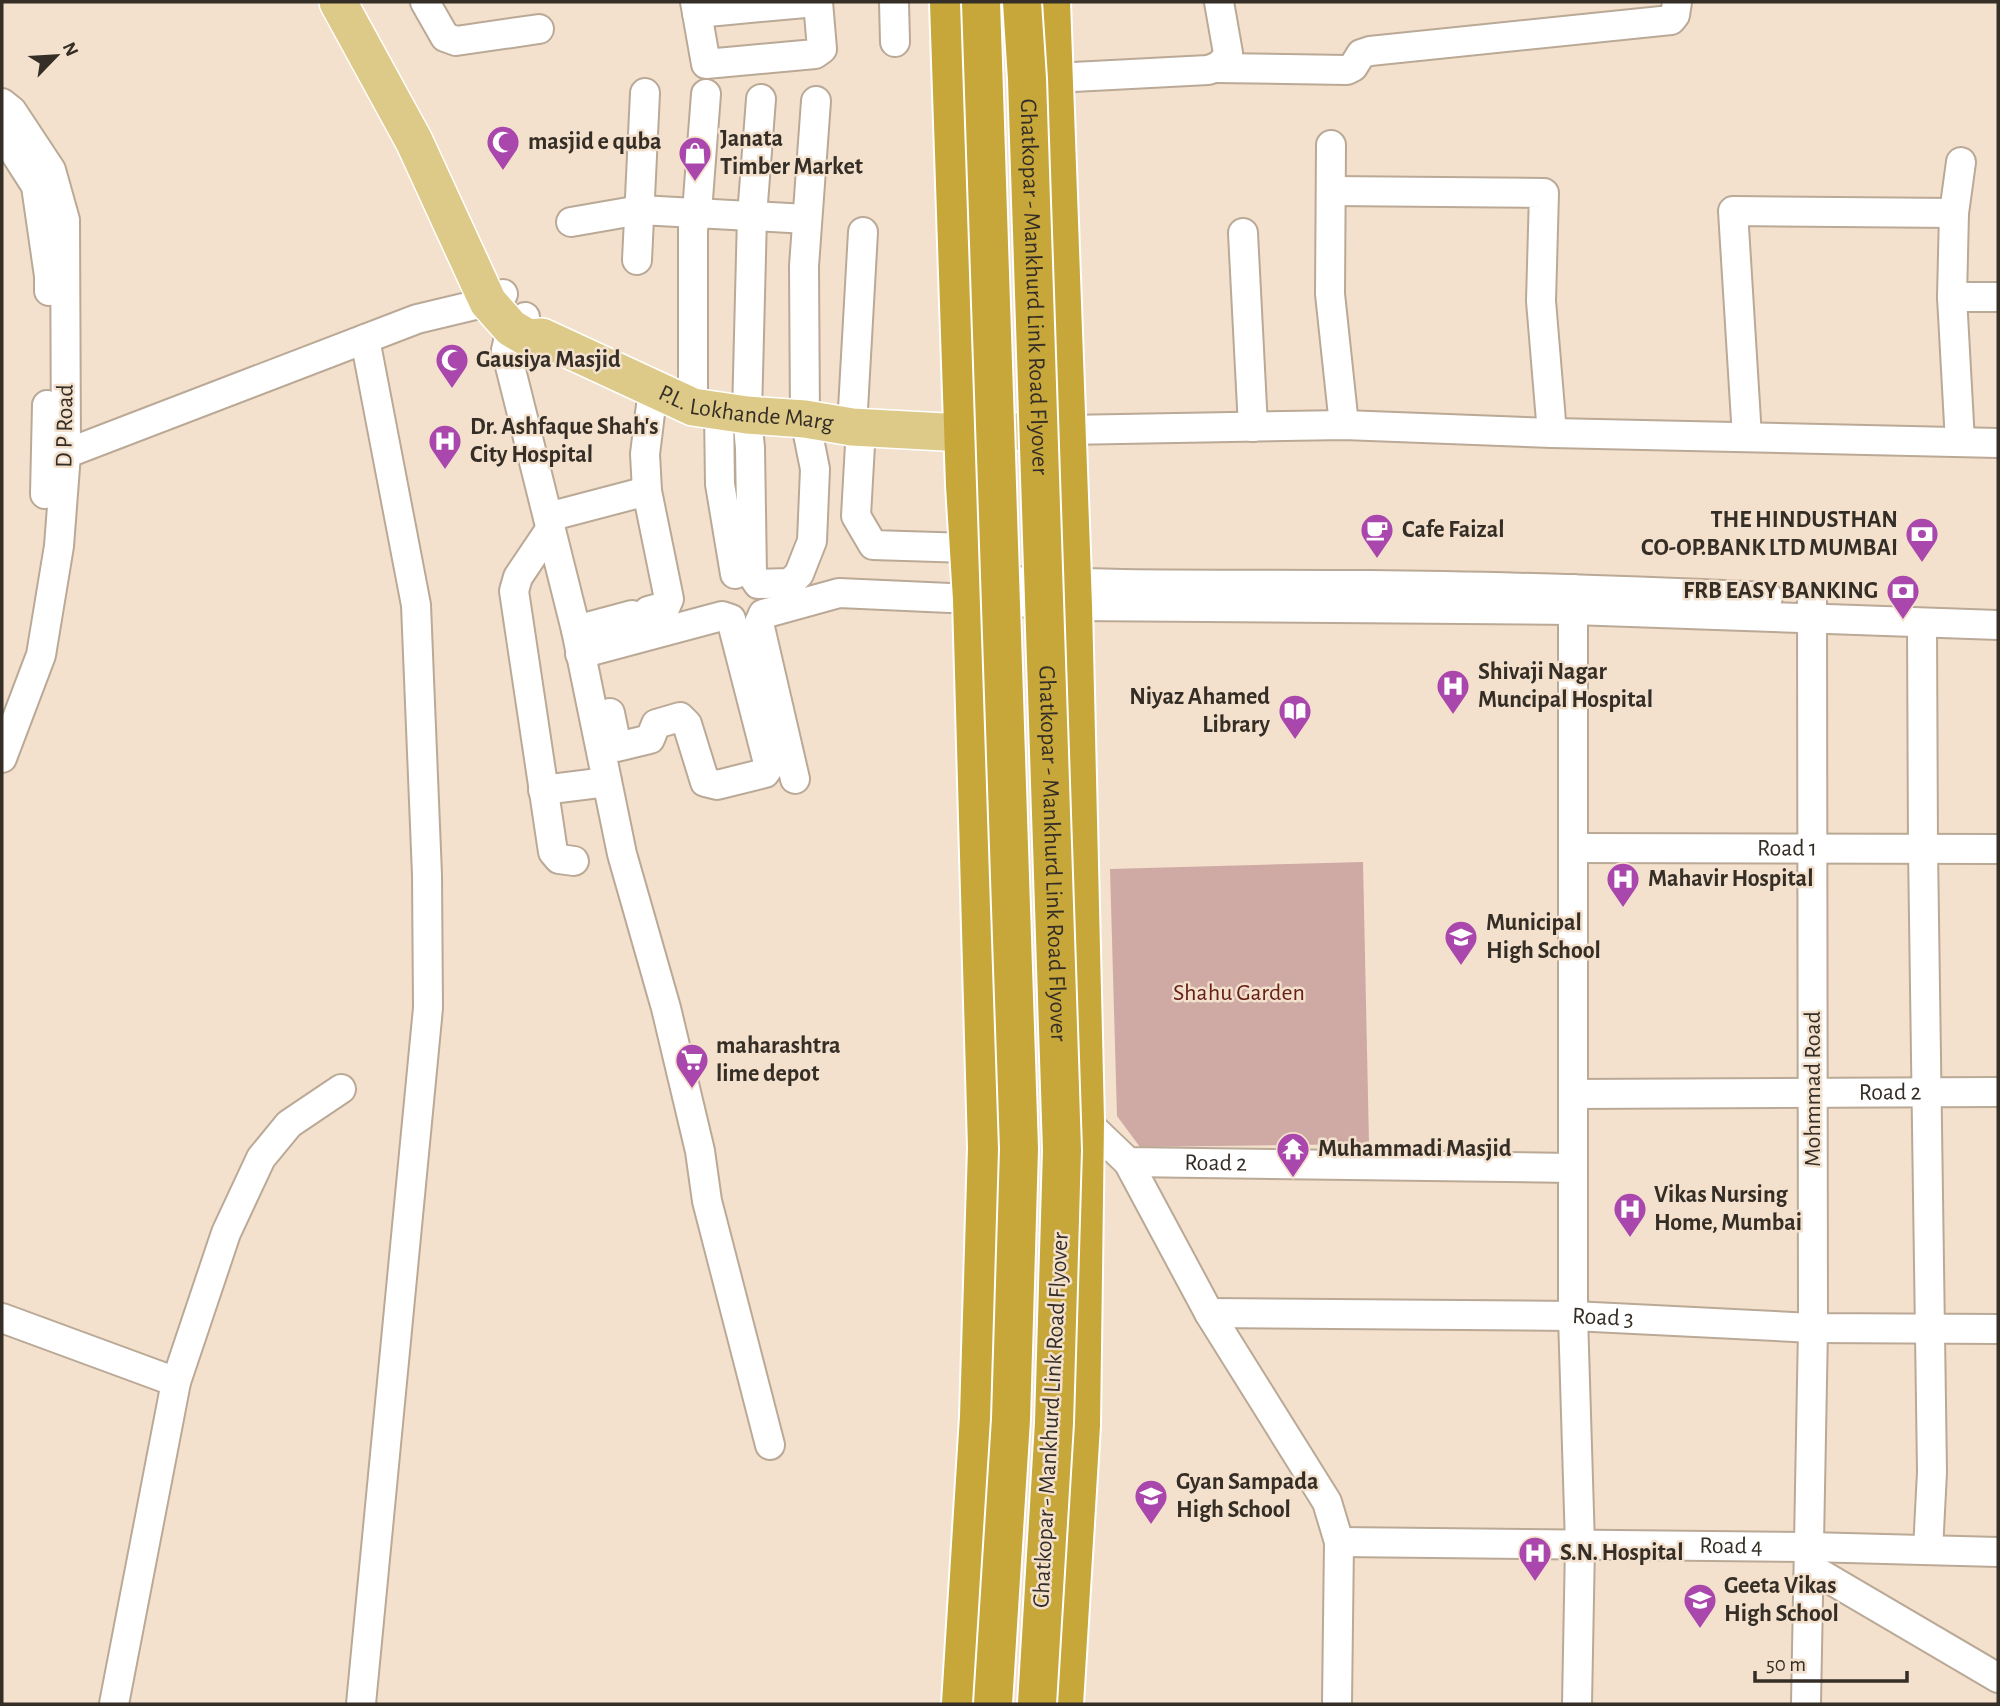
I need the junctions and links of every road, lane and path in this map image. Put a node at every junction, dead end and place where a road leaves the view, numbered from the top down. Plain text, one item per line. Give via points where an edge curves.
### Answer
1 (338, 2) edge
2 (363, 2) edge
3 (425, 2) edge
4 (817, 2) edge
5 (894, 2) edge
6 (948, 2) edge
7 (981, 2) edge
8 (1022, 2) edge
9 (1051, 2) edge
10 (1219, 2) edge
11 (1677, 2) edge
12 (696, 7) edge
13 (539, 29) dead end
14 (895, 42) dead end
15 (379, 55) junction
16 (1217, 68) junction
17 (1054, 78) junction
18 (645, 93) dead end
19 (706, 94) dead end
20 (761, 99) dead end
21 (816, 101) dead end
22 (2, 103) edge
23 (2, 133) edge
24 (1331, 145) dead end
25 (1961, 162) dead end
26 (1331, 191) junction
27 (640, 210) junction
28 (697, 212) junction
29 (1954, 213) junction
30 (752, 216) junction
31 (807, 219) junction
32 (571, 222) dead end
33 (863, 232) dead end
34 (1243, 233) dead end
35 (638, 260) dead end
36 (1998, 297) edge
37 (1952, 298) junction
38 (514, 315) junction
39 (365, 339) junction
40 (653, 389) junction
41 (720, 411) junction
42 (805, 419) junction
43 (1344, 425) junction
44 (856, 427) junction
45 (1253, 427) junction
46 (1066, 430) junction
47 (963, 433) junction
48 (1552, 433) junction
49 (1747, 437) junction
50 (1960, 442) junction
51 (1998, 443) edge
52 (56, 458) junction
53 (647, 491) junction
54 (549, 523) junction
55 (736, 574) dead end
56 (970, 575) junction
57 (1073, 595) junction
58 (1573, 599) junction
59 (1998, 606) edge
60 (1812, 608) junction
61 (1922, 622) junction
62 (1998, 625) edge
63 (584, 645) junction
64 (2, 705) edge
65 (609, 749) junction
66 (2, 758) edge
67 (794, 779) dead end
68 (607, 782) junction
69 (543, 790) junction
70 (1575, 848) junction
71 (1813, 849) junction
72 (1923, 849) junction
73 (1998, 849) edge
74 (574, 862) dead end
75 (341, 1089) dead end
76 (1998, 1092) edge
77 (1812, 1093) junction
78 (1927, 1093) junction
79 (1573, 1094) junction
80 (1086, 1121) junction
81 (1128, 1162) junction
82 (1573, 1168) junction
83 (1209, 1313) junction
84 (1573, 1315) junction
85 (2, 1318) edge
86 (1813, 1328) junction
87 (1928, 1329) junction
88 (1998, 1329) edge
89 (176, 1382) junction
90 (770, 1445) dead end
91 (1339, 1542) junction
92 (1580, 1545) junction
93 (1928, 1550) junction
94 (1998, 1552) edge
95 (1809, 1557) junction
96 (1998, 1678) edge
97 (114, 1704) edge
98 (361, 1704) edge
99 (961, 1704) edge
100 (993, 1704) edge
101 (1037, 1704) edge
102 (1064, 1704) edge
103 (1337, 1704) edge
104 (1577, 1704) edge
105 (1806, 1704) edge

1 - 15 main road
2 - 15 main road
3 - 13 street via 445,37 456,41
4 - 12 street
4 - 12 street via 822,49 815,54 706,64
5 - 14 street
6 - 47 highway
7 - 100 highway, Ghatkopar - Mankhurd Link Road Flyover, bridge via 1019,1149 1011,1419
8 - 101 highway, Ghatkopar - Mankhurd Link Road Flyover, bridge via 1062,1150 1054,1423
9 - 17 highway
10 - 16 street via 1228,53
11 - 16 street via 1671,19 1370,51 1347,70
15 - 38 main road via 414,141
16 - 17 street
17 - 46 highway
18 - 27 street
19 - 28 street
20 - 30 street
21 - 31 street
22 - 52 street, D P Road via 51,170 65,220
23 - 52 street, D P Road via 36,186 49,276
24 - 26 street
25 - 29 street
26 - 43 street via 1330,294
26 - 48 street via 1545,194 1541,301
27 - 28 street
27 - 32 street
27 - 35 street
28 - 30 street
28 - 41 street via 693,228
29 - 37 street
29 - 49 street via 1733,211
30 - 31 street
30 - 41 street
31 - 42 street
33 - 44 street
34 - 45 street
36 - 37 street
37 - 50 street
38 - 39 street via 417,319
38 - 40 main road, P.L. Lokhande Marg
38 - 54 street via 506,349
39 - 52 street
39 - 98 street via 416,605 428,1008
40 - 41 main road, P.L. Lokhande Marg
40 - 53 street via 645,453
41 - 42 main road, P.L. Lokhande Marg
41 - 42 street via 750,447 752,575 758,584 790,583 799,574 812,541 815,469
41 - 55 street via 720,484
42 - 44 main road, P.L. Lokhande Marg
43 - 45 street
43 - 48 street
44 - 47 main road, P.L. Lokhande Marg
44 - 56 street via 856,516 873,545
45 - 46 street
46 - 47 main road, P.L. Lokhande Marg
46 - 57 highway
47 - 56 highway
48 - 49 street
49 - 50 street
50 - 51 street
52 - 64 street, D P Road via 24,646
52 - 66 street, D P Road via 60,546 41,655
53 - 54 street
53 - 63 street via 669,599 666,606 640,613
54 - 63 street
54 - 69 street via 517,577 514,591
56 - 57 street
56 - 67 street via 839,593 763,614 759,623
56 - 99 highway via 987,1148 979,1417
57 - 58 street
57 - 80 highway
58 - 60 street
58 - 70 street
59 - 60 street
60 - 61 street
60 - 71 street, Mohmmad Road
61 - 62 street
61 - 72 street
63 - 65 street
63 - 65 street via 722,616 731,619 769,767 765,773 717,785 705,782 687,724 680,717 656,724 650,739
65 - 68 street
68 - 69 street
68 - 90 street
69 - 74 street via 553,852 559,859
70 - 71 street, Road 1
70 - 79 street
71 - 72 street, Road 1
71 - 77 street, Mohmmad Road
72 - 73 street, Road 1
72 - 78 street
75 - 89 street via 289,1124 261,1158 226,1233
76 - 78 street, Road 2
77 - 78 street, Road 2
77 - 79 street, Road 2
77 - 86 street, Mohmmad Road
78 - 87 street
79 - 82 street
80 - 81 street
80 - 102 highway via 1081,1425
81 - 82 street, Road 2
81 - 83 street
82 - 84 street
83 - 84 street, Road 3
83 - 91 street via 1327,1502
84 - 86 street, Road 3
84 - 92 street
85 - 89 street
86 - 87 street, Road 3
86 - 95 street, Mohmmad Road
87 - 88 street, Road 3
87 - 93 street via 1932,1472
89 - 97 street
91 - 92 street, Road 4
91 - 103 street
92 - 95 street, Road 4
92 - 104 street
93 - 94 street, Road 4
93 - 95 street, Road 4
95 - 96 street
95 - 105 street, Mohmmad Road

